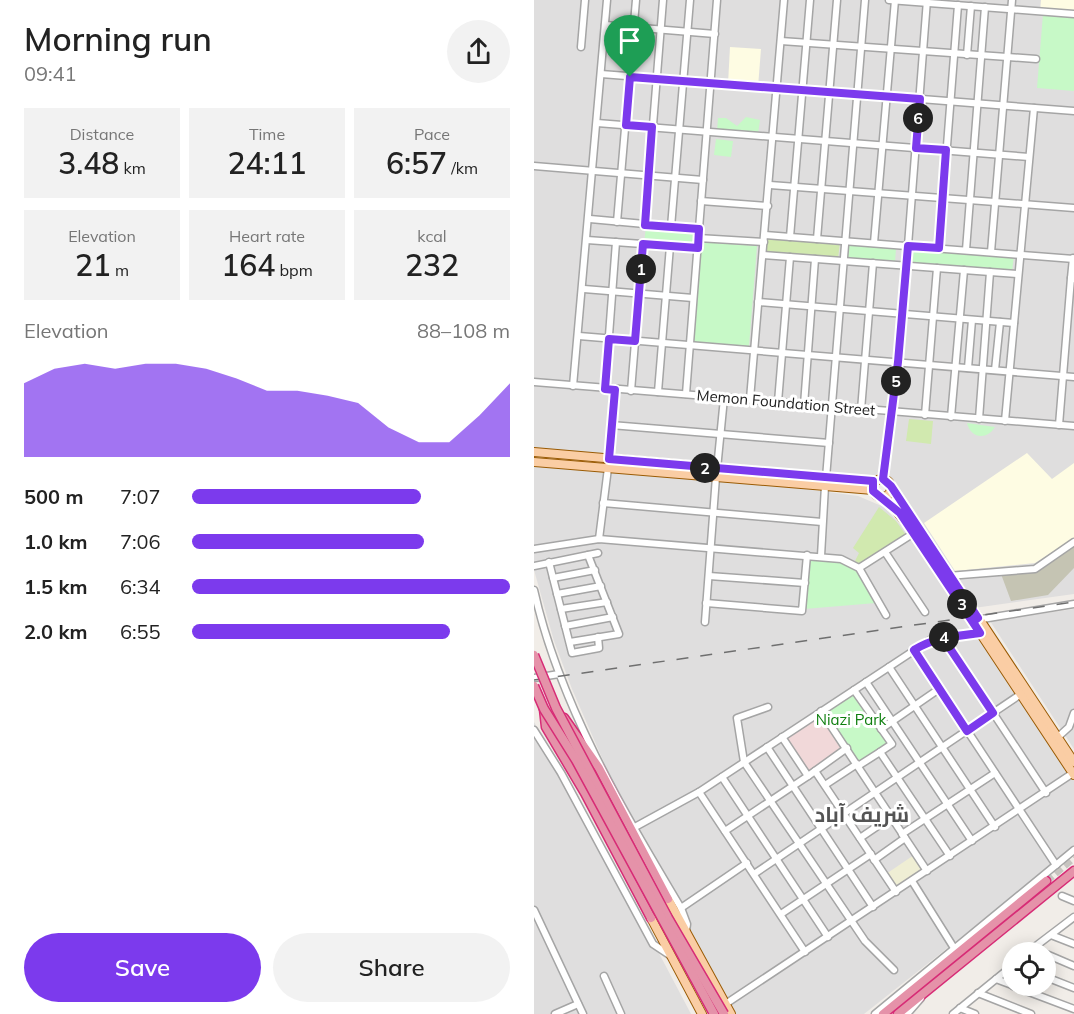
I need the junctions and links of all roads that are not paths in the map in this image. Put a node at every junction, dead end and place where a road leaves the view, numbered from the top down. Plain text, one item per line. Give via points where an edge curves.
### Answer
1 (585, 0) edge
2 (607, 0) edge
3 (636, 0) edge
4 (663, 0) edge
5 (690, 0) edge
6 (717, 0) edge
7 (784, 0) edge
8 (810, 0) edge
9 (837, 0) edge
10 (865, 0) edge
11 (889, 0) edge
12 (895, 0) edge
13 (1012, 0) edge
14 (927, 2) edge
15 (958, 5) junction
16 (984, 5) edge
17 (971, 6) junction
18 (1011, 9) junction
19 (1074, 14) edge
20 (605, 25) junction
21 (633, 27) junction
22 (660, 30) junction
23 (687, 32) junction
24 (715, 34) junction
25 (781, 41) junction
26 (806, 43) junction
27 (833, 45) junction
28 (581, 47) dead end
29 (861, 47) junction
30 (891, 50) junction
31 (923, 52) junction
32 (954, 54) junction
33 (967, 55) junction
34 (981, 56) junction
35 (1007, 57) junction
36 (1036, 59) dead end
37 (601, 75) junction
38 (630, 77) junction
39 (656, 79) junction
40 (683, 81) junction
41 (712, 83) junction
42 (777, 88) junction
43 (802, 90) junction
44 (829, 92) junction
45 (858, 94) junction
46 (887, 97) junction
47 (920, 99) junction
48 (950, 102) junction
49 (977, 104) junction
50 (1004, 106) junction
51 (1034, 108) junction
52 (1074, 111) edge
53 (597, 123) junction
54 (626, 125) junction
55 (652, 127) junction
56 (679, 129) junction
57 (708, 131) junction
58 (774, 136) junction
59 (799, 138) junction
60 (825, 141) junction
61 (854, 143) junction
62 (883, 145) junction
63 (916, 148) junction
64 (946, 150) junction
65 (973, 152) junction
66 (1000, 154) junction
67 (1029, 157) junction
68 (534, 166) edge
69 (593, 171) junction
70 (622, 173) junction
71 (648, 175) junction
72 (675, 178) junction
73 (703, 180) junction
74 (770, 186) junction
75 (794, 187) junction
76 (821, 189) junction
77 (849, 191) junction
78 (878, 194) junction
79 (912, 196) junction
80 (943, 198) junction
81 (969, 200) junction
82 (701, 201) junction
83 (996, 202) junction
84 (1024, 205) junction
85 (768, 206) junction
86 (1074, 208) edge
87 (590, 219) junction
88 (617, 222) junction
89 (645, 225) junction
90 (671, 227) junction
91 (699, 229) junction
92 (790, 237) junction
93 (699, 238) junction
94 (765, 239) junction
95 (817, 239) junction
96 (587, 240) junction
97 (846, 241) junction
98 (616, 242) junction
99 (874, 243) junction
100 (643, 244) junction
101 (670, 246) junction
102 (908, 246) junction
103 (698, 248) junction
104 (939, 248) junction
105 (966, 250) junction
106 (991, 252) junction
107 (1019, 254) junction
108 (763, 255) junction
109 (789, 257) junction
110 (1073, 258) edge
111 (816, 259) junction
112 (844, 262) junction
113 (873, 263) junction
114 (906, 265) junction
115 (937, 268) junction
116 (964, 270) junction
117 (990, 272) junction
118 (1017, 274) junction
119 (1072, 278) edge
120 (584, 289) junction
121 (613, 291) junction
122 (639, 293) junction
123 (666, 296) junction
124 (693, 298) junction
125 (758, 302) junction
126 (786, 305) junction
127 (812, 307) junction
128 (840, 310) junction
129 (869, 312) junction
130 (902, 315) junction
131 (934, 317) junction
132 (959, 319) junction
133 (972, 320) junction
134 (987, 321) junction
135 (1000, 322) junction
136 (1014, 323) junction
137 (1071, 327) edge
138 (579, 336) junction
139 (609, 339) junction
140 (635, 341) junction
141 (663, 343) junction
142 (690, 345) junction
143 (753, 350) junction
144 (782, 353) junction
145 (808, 355) junction
146 (836, 358) junction
147 (866, 360) junction
148 (898, 362) junction
149 (930, 365) junction
150 (955, 367) junction
151 (968, 368) junction
152 (982, 369) junction
153 (995, 370) junction
154 (1010, 371) junction
155 (1063, 376) junction
156 (1074, 376) edge
157 (534, 382) edge
158 (573, 386) junction
159 (605, 389) junction
160 (615, 390) junction
161 (631, 391) junction
162 (658, 392) junction
163 (686, 394) junction
164 (724, 398) junction
165 (750, 399) junction
166 (778, 402) junction
167 (804, 405) junction
168 (832, 407) junction
169 (861, 410) junction
170 (893, 412) junction
171 (925, 415) junction
172 (951, 417) junction
173 (979, 419) junction
174 (1005, 422) junction
175 (611, 425) junction
176 (1059, 425) junction
177 (1074, 426) edge
178 (721, 435) junction
179 (829, 443) junction
180 (534, 452) edge
181 (534, 462) edge
182 (608, 464) junction
183 (717, 473) junction
184 (883, 479) junction
185 (873, 481) junction
186 (825, 482) junction
187 (892, 487) junction
188 (875, 493) junction
189 (603, 503) junction
190 (714, 513) junction
191 (822, 522) junction
192 (914, 533) junction
193 (599, 539) junction
194 (1074, 542) edge
195 (711, 546) junction
196 (534, 549) edge
197 (885, 552) junction
198 (598, 553) dead end
199 (588, 555) junction
200 (807, 555) junction
201 (821, 556) junction
202 (549, 562) junction
203 (534, 566) edge
204 (859, 568) junction
205 (595, 570) junction
206 (709, 576) junction
207 (948, 577) junction
208 (553, 578) junction
209 (805, 583) junction
210 (601, 586) junction
211 (534, 590) edge
212 (557, 594) junction
213 (607, 602) junction
214 (706, 603) junction
215 (1074, 604) edge
216 (561, 609) junction
217 (925, 612) dead end
218 (886, 615) dead end
219 (613, 617) junction
220 (976, 620) junction
221 (705, 622) dead end
222 (565, 626) junction
223 (980, 633) junction
224 (598, 637) junction
225 (943, 638) junction
226 (570, 642) junction
227 (914, 650) junction
228 (534, 655) edge
229 (889, 667) junction
230 (559, 674) junction
231 (534, 678) edge
232 (866, 682) junction
233 (534, 686) edge
234 (939, 689) junction
235 (854, 690) junction
236 (1021, 694) junction
237 (914, 706) junction
238 (768, 707) dead end
239 (555, 708) junction
240 (544, 710) junction
241 (821, 711) junction
242 (993, 713) junction
243 (1074, 713) edge
244 (892, 721) junction
245 (881, 729) junction
246 (534, 730) edge
247 (967, 731) junction
248 (782, 737) junction
249 (1058, 737) junction
250 (767, 747) junction
251 (847, 748) junction
252 (942, 748) junction
253 (880, 752) junction
254 (1074, 760) edge
255 (744, 762) junction
256 (920, 763) junction
257 (858, 765) junction
258 (815, 771) junction
259 (995, 773) junction
260 (1073, 774) edge
261 (808, 776) junction
262 (722, 777) junction
263 (898, 778) junction
264 (825, 785) junction
265 (793, 787) junction
266 (970, 790) junction
267 (699, 792) junction
268 (876, 793) junction
269 (1046, 793) junction
270 (772, 802) junction
271 (947, 804) junction
272 (1020, 810) junction
273 (844, 814) junction
274 (748, 815) junction
275 (891, 816) junction
276 (925, 819) junction
277 (636, 827) junction
278 (994, 827) junction
279 (821, 829) junction
280 (725, 831) junction
281 (904, 836) junction
282 (860, 838) junction
283 (972, 842) junction
284 (799, 844) junction
285 (1074, 850) edge
286 (950, 856) junction
287 (872, 857) junction
288 (777, 859) junction
289 (747, 863) junction
290 (1056, 865) junction
291 (848, 869) junction
292 (1074, 871) edge
293 (927, 872) junction
294 (754, 874) junction
295 (1046, 880) tunnel mouth
296 (912, 881) junction
297 (826, 884) junction
298 (896, 892) junction
299 (1062, 896) dead end
300 (668, 899) joint
301 (804, 899) junction
302 (1074, 900) edge
303 (873, 907) junction
304 (681, 908) junction
305 (534, 910) edge
306 (781, 914) junction
307 (993, 917) junction
308 (651, 918) joint
309 (1073, 919) edge
310 (851, 921) junction
311 (686, 931) junction
312 (1051, 935) junction
313 (828, 937) junction
314 (1042, 942) edge
315 (1074, 944) edge
316 (954, 948) junction
317 (805, 952) junction
318 (671, 956) junction
319 (953, 957) junction
320 (1056, 958) edge
321 (1074, 966) edge
322 (894, 970) dead end
323 (938, 970) junction
324 (1002, 974) edge
325 (604, 976) dead end
326 (996, 979) junction
327 (1002, 981) edge
328 (1056, 981) edge
329 (929, 988) junction
330 (1074, 988) edge
331 (978, 993) junction
332 (1041, 996) edge
333 (888, 1003) junction
334 (578, 1004) junction
335 (726, 1004) junction
336 (960, 1008) junction
337 (1074, 1009) edge
338 (555, 1014) edge
339 (583, 1014) edge
340 (621, 1014) edge
341 (703, 1014) edge
342 (714, 1014) edge
343 (724, 1014) edge
344 (731, 1014) edge
345 (874, 1014) edge
346 (883, 1014) edge
347 (898, 1014) edge
348 (907, 1014) edge
349 (953, 1014) edge
350 (975, 1014) edge
351 (1031, 1014) edge

1 - 28 street
2 - 20 street
3 - 21 street
4 - 22 street
5 - 23 street
6 - 24 street
7 - 25 street
8 - 26 street
9 - 27 street
10 - 29 street
11 - 12 street
12 - 14 street
12 - 30 street
13 - 18 street
14 - 15 street
14 - 31 street
15 - 17 street
15 - 32 street
16 - 17 street
16 - 18 street
16 - 34 street
17 - 33 street
18 - 19 street
18 - 35 street
20 - 21 street
20 - 37 street
21 - 22 street
21 - 38 street
22 - 23 street
22 - 39 street
23 - 24 street
23 - 40 street
24 - 41 street
25 - 26 street
25 - 42 street
26 - 27 street
26 - 43 street
27 - 29 street
27 - 44 street
29 - 30 street
29 - 45 street
30 - 31 street
30 - 46 street
31 - 32 street
31 - 47 street
32 - 33 street
32 - 48 street
33 - 34 street
34 - 35 street
34 - 49 street
35 - 36 street
35 - 50 street
37 - 38 street
37 - 53 street
38 - 39 street
38 - 54 street
39 - 40 street
39 - 55 street
40 - 41 street
40 - 56 street
41 - 42 street
41 - 57 street
42 - 43 street
42 - 58 street
43 - 44 street
43 - 59 street
44 - 45 street
44 - 60 street
45 - 46 street
45 - 61 street
46 - 47 street
46 - 62 street
47 - 48 street
47 - 63 street
48 - 49 street
48 - 64 street
49 - 50 street
49 - 65 street
50 - 51 street
50 - 66 street
51 - 52 street
51 - 67 street
53 - 54 street
53 - 69 street
54 - 55 street
54 - 70 street
55 - 56 street
55 - 71 street
56 - 57 street
56 - 72 street
57 - 58 street
57 - 73 street
58 - 59 street
58 - 74 street
59 - 60 street
59 - 75 street
60 - 61 street
60 - 76 street
61 - 62 street
61 - 77 street
62 - 63 street
62 - 78 street
63 - 64 street
63 - 79 street
64 - 65 street
64 - 80 street
65 - 66 street
65 - 81 street
66 - 67 street
66 - 83 street
67 - 84 street
68 - 69 street
69 - 70 street
69 - 87 street
70 - 71 street
70 - 88 street
71 - 72 street
71 - 89 street
72 - 73 street
72 - 90 street
73 - 82 street
74 - 75 street
74 - 85 street
75 - 76 street
75 - 92 street
76 - 77 street
76 - 95 street
77 - 78 street
77 - 97 street
78 - 79 street
78 - 99 street
79 - 80 street
79 - 102 street
80 - 81 street
80 - 104 street
81 - 83 street
81 - 105 street
82 - 85 street
82 - 91 street
83 - 84 street
83 - 106 street
84 - 86 street
84 - 107 street
85 - 94 street
87 - 88 street
87 - 96 street
88 - 89 street
89 - 90 street
90 - 91 street
91 - 93 street
92 - 94 street
92 - 95 street
93 - 94 street
93 - 103 street
94 - 108 street
95 - 97 street
96 - 98 street
96 - 120 street
97 - 99 street
97 - 112 street
98 - 100 street
98 - 121 street
99 - 102 street
100 - 101 street
100 - 122 street
101 - 103 street
101 - 123 street
102 - 104 street
102 - 114 street
103 - 124 street
104 - 105 street
105 - 106 street
106 - 107 street
107 - 110 street
107 - 118 street
108 - 109 street
108 - 125 street
109 - 111 street
109 - 126 street
110 - 119 street
111 - 112 street
111 - 127 street
112 - 113 street
112 - 128 street
113 - 114 street
113 - 129 street
114 - 115 street
114 - 130 street
115 - 116 street
115 - 131 street
116 - 117 street
116 - 132 street
117 - 118 street
117 - 134 street
118 - 136 street
119 - 137 street
120 - 121 street
120 - 138 street
121 - 122 street
121 - 139 street
122 - 123 street
122 - 140 street
123 - 124 street
123 - 141 street
124 - 142 street
125 - 126 street
125 - 143 street
126 - 127 street
126 - 144 street
127 - 128 street
127 - 145 street
128 - 129 street
128 - 146 street
129 - 130 street
129 - 147 street
130 - 131 street
130 - 148 street
131 - 132 street
131 - 149 street
132 - 133 street
132 - 150 street
133 - 134 street
133 - 151 street
134 - 135 street
134 - 152 street
135 - 136 street
135 - 153 street
136 - 154 street
137 - 155 street
138 - 139 street
138 - 158 street
139 - 140 street
139 - 159 street
140 - 141 street
140 - 161 street
141 - 142 street
141 - 162 street
142 - 143 street
142 - 163 street
143 - 144 street
143 - 165 street
144 - 145 street
144 - 166 street
145 - 146 street
145 - 167 street
146 - 147 street
146 - 168 street
147 - 148 street
147 - 169 street
148 - 149 street
148 - 170 street
149 - 150 street
149 - 171 street
150 - 151 street
150 - 172 street
151 - 152 street
152 - 153 street
152 - 173 street
153 - 154 street
154 - 155 street
154 - 174 street
155 - 156 street
155 - 176 street
157 - 158 street, Memon Foundation Street
158 - 159 street, Memon Foundation Street
159 - 160 street, Memon Foundation Street
160 - 161 street, Memon Foundation Street
160 - 175 street
161 - 162 street, Memon Foundation Street
162 - 163 street, Memon Foundation Street
163 - 164 street, Memon Foundation Street
164 - 165 street, Memon Foundation Street
164 - 178 street
165 - 166 street, Memon Foundation Street
166 - 167 street, Memon Foundation Street
167 - 168 street, Memon Foundation Street
168 - 169 street, Memon Foundation Street
168 - 179 street
169 - 170 street, Memon Foundation Street
170 - 171 street, Memon Foundation Street
170 - 184 street
171 - 172 street, Memon Foundation Street
172 - 173 street, Memon Foundation Street
173 - 174 street, Memon Foundation Street
174 - 176 street, Memon Foundation Street
175 - 178 street
175 - 182 street
176 - 177 street, Memon Foundation Street
178 - 179 street
178 - 183 street
179 - 186 street
180 - 182 main road
181 - 182 main road
182 - 183 main road
182 - 189 street
183 - 186 main road
183 - 190 street
184 - 185 main road
184 - 187 main road
185 - 186 main road
185 - 188 main road
186 - 188 main road
186 - 191 street
187 - 188 main road via 888,496
187 - 207 main road
188 - 192 main road via 891,504
189 - 190 street
189 - 193 street
190 - 191 street
190 - 195 street
191 - 201 street
192 - 197 street
192 - 207 main road
193 - 195 street
193 - 196 street
194 - 207 street via 1035,569
195 - 200 street
195 - 206 street
197 - 204 street
197 - 217 street
198 - 199 street
199 - 202 street
199 - 205 street
200 - 201 street
200 - 209 street
201 - 204 street via 850,561
202 - 203 street
202 - 208 street
204 - 218 street
205 - 208 street
205 - 210 street
206 - 209 street
206 - 214 street
207 - 220 main road
208 - 212 street
209 - 214 street via 802,610
210 - 212 street
210 - 213 street
211 - 230 street
212 - 216 street
213 - 216 street
213 - 219 street
214 - 221 street
215 - 220 street
216 - 222 street
219 - 222 street
219 - 224 street via 619,634
220 - 223 main road
220 - 249 main road
222 - 226 street
223 - 225 street
223 - 236 main road
224 - 226 street
224 - 226 street via 599,648 572,653
225 - 227 street via 930,640
225 - 242 street
227 - 229 street
227 - 234 street
228 - 239 highway, bridge
229 - 232 street
229 - 237 street
230 - 231 street
230 - 277 street
232 - 235 street
232 - 244 street
233 - 240 highway, bridge
234 - 237 street
234 - 247 street
235 - 241 street
235 - 245 street
236 - 242 street
236 - 260 main road
237 - 244 street
237 - 252 street
238 - 255 street via 737,718
239 - 300 highway, bridge via 599,768
239 - 343 highway, bridge
240 - 308 highway via 546,727
240 - 342 highway, bridge via 576,760
241 - 248 street
241 - 251 street
242 - 247 street
242 - 269 street
243 - 249 street via 1069,727
244 - 245 street
244 - 256 street
245 - 253 street via 892,744
246 - 318 street via 654,944
247 - 252 street
247 - 259 street
248 - 250 street
248 - 261 street
249 - 254 main road
250 - 255 street
250 - 265 street
251 - 257 street
251 - 258 street
252 - 256 street
252 - 266 street
253 - 257 street
253 - 263 street
255 - 262 street
255 - 270 street
256 - 263 street
256 - 271 street
257 - 264 street
257 - 268 street
258 - 261 street
258 - 264 street
259 - 266 street
259 - 272 street
260 - 269 street
261 - 265 street
262 - 267 street
262 - 274 street
263 - 268 street
263 - 276 street
264 - 273 street
265 - 270 street
265 - 279 street
266 - 271 street
266 - 278 street
267 - 277 street
267 - 280 street
268 - 273 street
268 - 275 street
269 - 272 street
270 - 274 street
270 - 284 street
271 - 276 street
271 - 283 street
272 - 278 street
272 - 290 street
273 - 279 street
273 - 282 street
274 - 280 street
274 - 288 street
275 - 281 street
275 - 282 street
276 - 281 street
276 - 286 street
277 - 304 street
278 - 283 street
279 - 284 street
279 - 291 street
280 - 289 street
281 - 287 street
281 - 293 street
282 - 287 street
283 - 286 street
284 - 288 street
284 - 297 street
285 - 290 street
286 - 293 street
287 - 291 street
287 - 298 street
288 - 294 street
288 - 301 street
289 - 294 street
289 - 304 street
290 - 307 street
291 - 297 street
291 - 303 street
292 - 329 highway
293 - 296 street
294 - 306 street
295 - 319 highway
296 - 298 street
296 - 316 street
297 - 301 street
297 - 310 street
298 - 303 street
299 - 302 street
300 - 311 main road
301 - 306 street
301 - 313 street
303 - 310 street
304 - 311 street
305 - 334 street
306 - 317 street
307 - 316 street
307 - 319 highway
308 - 318 main road
309 - 312 street
310 - 313 street
310 - 322 street
311 - 335 main road
312 - 314 street
312 - 315 street
313 - 317 street
316 - 333 street
317 - 335 street
318 - 341 main road
319 - 323 highway
320 - 321 street
323 - 333 highway
323 - 346 highway
324 - 326 street
325 - 340 street
326 - 327 street
326 - 331 street
328 - 330 street
329 - 347 highway
329 - 348 street
331 - 336 street
331 - 351 street
332 - 337 street
333 - 345 street
334 - 338 street
334 - 339 street
335 - 341 street
335 - 344 main road
336 - 349 street
336 - 350 street

